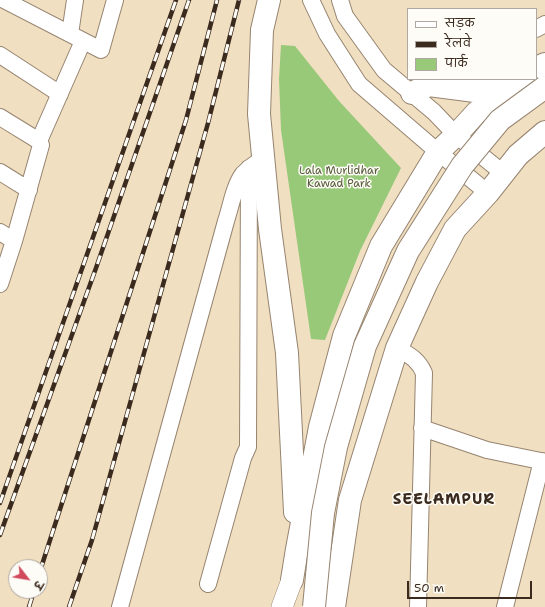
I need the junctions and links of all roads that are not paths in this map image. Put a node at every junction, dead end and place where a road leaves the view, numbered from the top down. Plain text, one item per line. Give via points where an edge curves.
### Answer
1 (4, 0) edge
2 (75, 0) edge
3 (114, 0) edge
4 (269, 0) edge
5 (311, 0) edge
6 (340, 0) edge
7 (76, 37) junction
8 (0, 55) edge
9 (503, 80) edge
10 (522, 80) edge
11 (533, 80) edge
12 (406, 83) edge
13 (60, 94) junction
14 (0, 117) edge
15 (545, 132) edge
16 (456, 135) junction
17 (39, 141) junction
18 (438, 152) junction
19 (256, 163) junction
20 (0, 172) edge
21 (503, 173) junction
22 (29, 190) junction
23 (488, 192) junction
24 (0, 232) edge
25 (14, 241) junction
26 (0, 284) edge
27 (397, 348) junction
28 (422, 428) junction
29 (543, 462) edge
30 (297, 549) junction
31 (292, 580) joint
32 (208, 584) dead end
33 (120, 607) edge
34 (282, 607) edge
35 (314, 607) edge
36 (334, 607) edge
37 (418, 607) edge
38 (505, 607) edge

1 - 7 street
2 - 7 street
3 - 7 street via 101,50
4 - 19 highway via 262,30
5 - 18 street via 327,34 359,84
6 - 12 street via 345,16 384,70
7 - 13 street
8 - 13 street
9 - 12 highway via 475,91
10 - 16 highway via 476,112
11 - 35 highway, bridge via 462,166 408,251 364,346 336,447 323,513
12 - 16 street
13 - 17 street
14 - 17 street
15 - 21 highway via 518,155
16 - 18 highway
16 - 21 street
17 - 22 street via 40,151
18 - 23 street
18 - 30 highway via 381,246 344,336 320,427
19 - 30 highway via 270,229 287,353
19 - 32 street via 248,447 242,458
19 - 33 street via 242,176 226,221
20 - 22 street
21 - 23 highway
22 - 25 street
23 - 27 highway via 455,229
24 - 25 street
25 - 26 street
27 - 28 street via 416,359 424,373
27 - 36 highway via 350,500
28 - 29 street via 487,450
28 - 37 street
29 - 38 street
30 - 31 highway
31 - 34 main road

